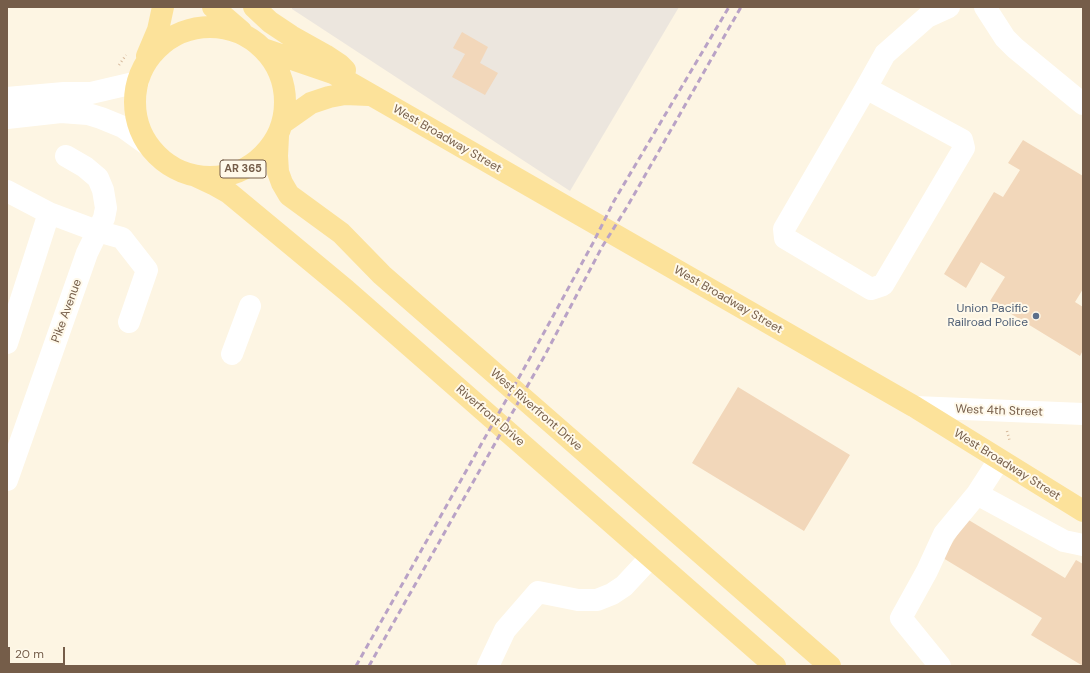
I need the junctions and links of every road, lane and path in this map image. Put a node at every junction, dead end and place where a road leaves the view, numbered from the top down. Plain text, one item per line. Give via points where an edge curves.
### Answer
1 (163, 7) edge
2 (213, 7) edge
3 (254, 7) edge
4 (949, 7) edge
5 (985, 7) edge
6 (256, 43) junction
7 (128, 52) dead end
8 (116, 67) dead end
9 (140, 75) junction
10 (866, 88) junction
11 (370, 95) junction
12 (7, 98) edge
13 (1080, 100) edge
14 (7, 118) edge
15 (281, 129) junction
16 (148, 144) junction
17 (66, 156) dead end
18 (196, 176) junction
19 (7, 191) edge
20 (49, 213) junction
21 (97, 231) junction
22 (250, 306) dead end
23 (129, 322) dead end
24 (7, 343) edge
25 (232, 354) dead end
26 (915, 407) junction
27 (1003, 411) junction
28 (1083, 414) edge
29 (1005, 452) junction
30 (7, 480) edge
31 (977, 494) junction
32 (1083, 511) edge
33 (1083, 545) edge
34 (651, 557) junction
35 (488, 666) edge
36 (775, 666) edge
37 (830, 666) edge
38 (940, 666) edge

1 - 9 main road, AR 365 via 158,30
2 - 6 main road
3 - 11 main road, AR 365 via 290,36 340,64
4 - 10 street via 926,17 885,54
5 - 13 street via 1004,38
6 - 9 main road, West Broadway Street via 231,30 194,28 176,34 164,43
6 - 11 main road, West Broadway Street via 333,73
6 - 15 main road, West Riverfront Drive via 275,64 280,80 284,103
7 - 8 path
9 - 12 street via 91,93
9 - 16 main road, AR 365 via 137,112 140,129
10 - 10 street via 784,229 785,238 871,289 883,285 964,148 962,140
11 - 15 main road, West Broadway Street / AR 365 via 345,94 311,103
11 - 26 main road, West Broadway Street / AR 365
14 - 16 street via 61,112 88,114 123,127
15 - 18 main road, AR 365 via 265,152 251,165 234,173 215,177
15 - 37 main road, West Riverfront Drive via 276,156 278,172 289,195 341,233 382,275
16 - 18 main road, AR 365 via 162,161 178,171
17 - 21 street, Pike Avenue via 98,178 103,190 106,208
18 - 34 main road, Riverfront Drive via 229,193 346,290
19 - 20 street
20 - 21 street
20 - 24 street
21 - 23 street via 122,238 147,270
21 - 30 street, Pike Avenue
22 - 25 street
26 - 27 street, West 4th Street
26 - 29 main road, West Broadway Street / AR 365
27 - 28 street, West 4th Street
27 - 29 path
29 - 31 street
29 - 32 main road, West Broadway Street / AR 365
31 - 33 street via 1064,541
31 - 38 street via 944,534 901,618
34 - 35 street via 624,586 597,600 578,600 538,592 504,630
34 - 36 main road, Riverfront Drive

